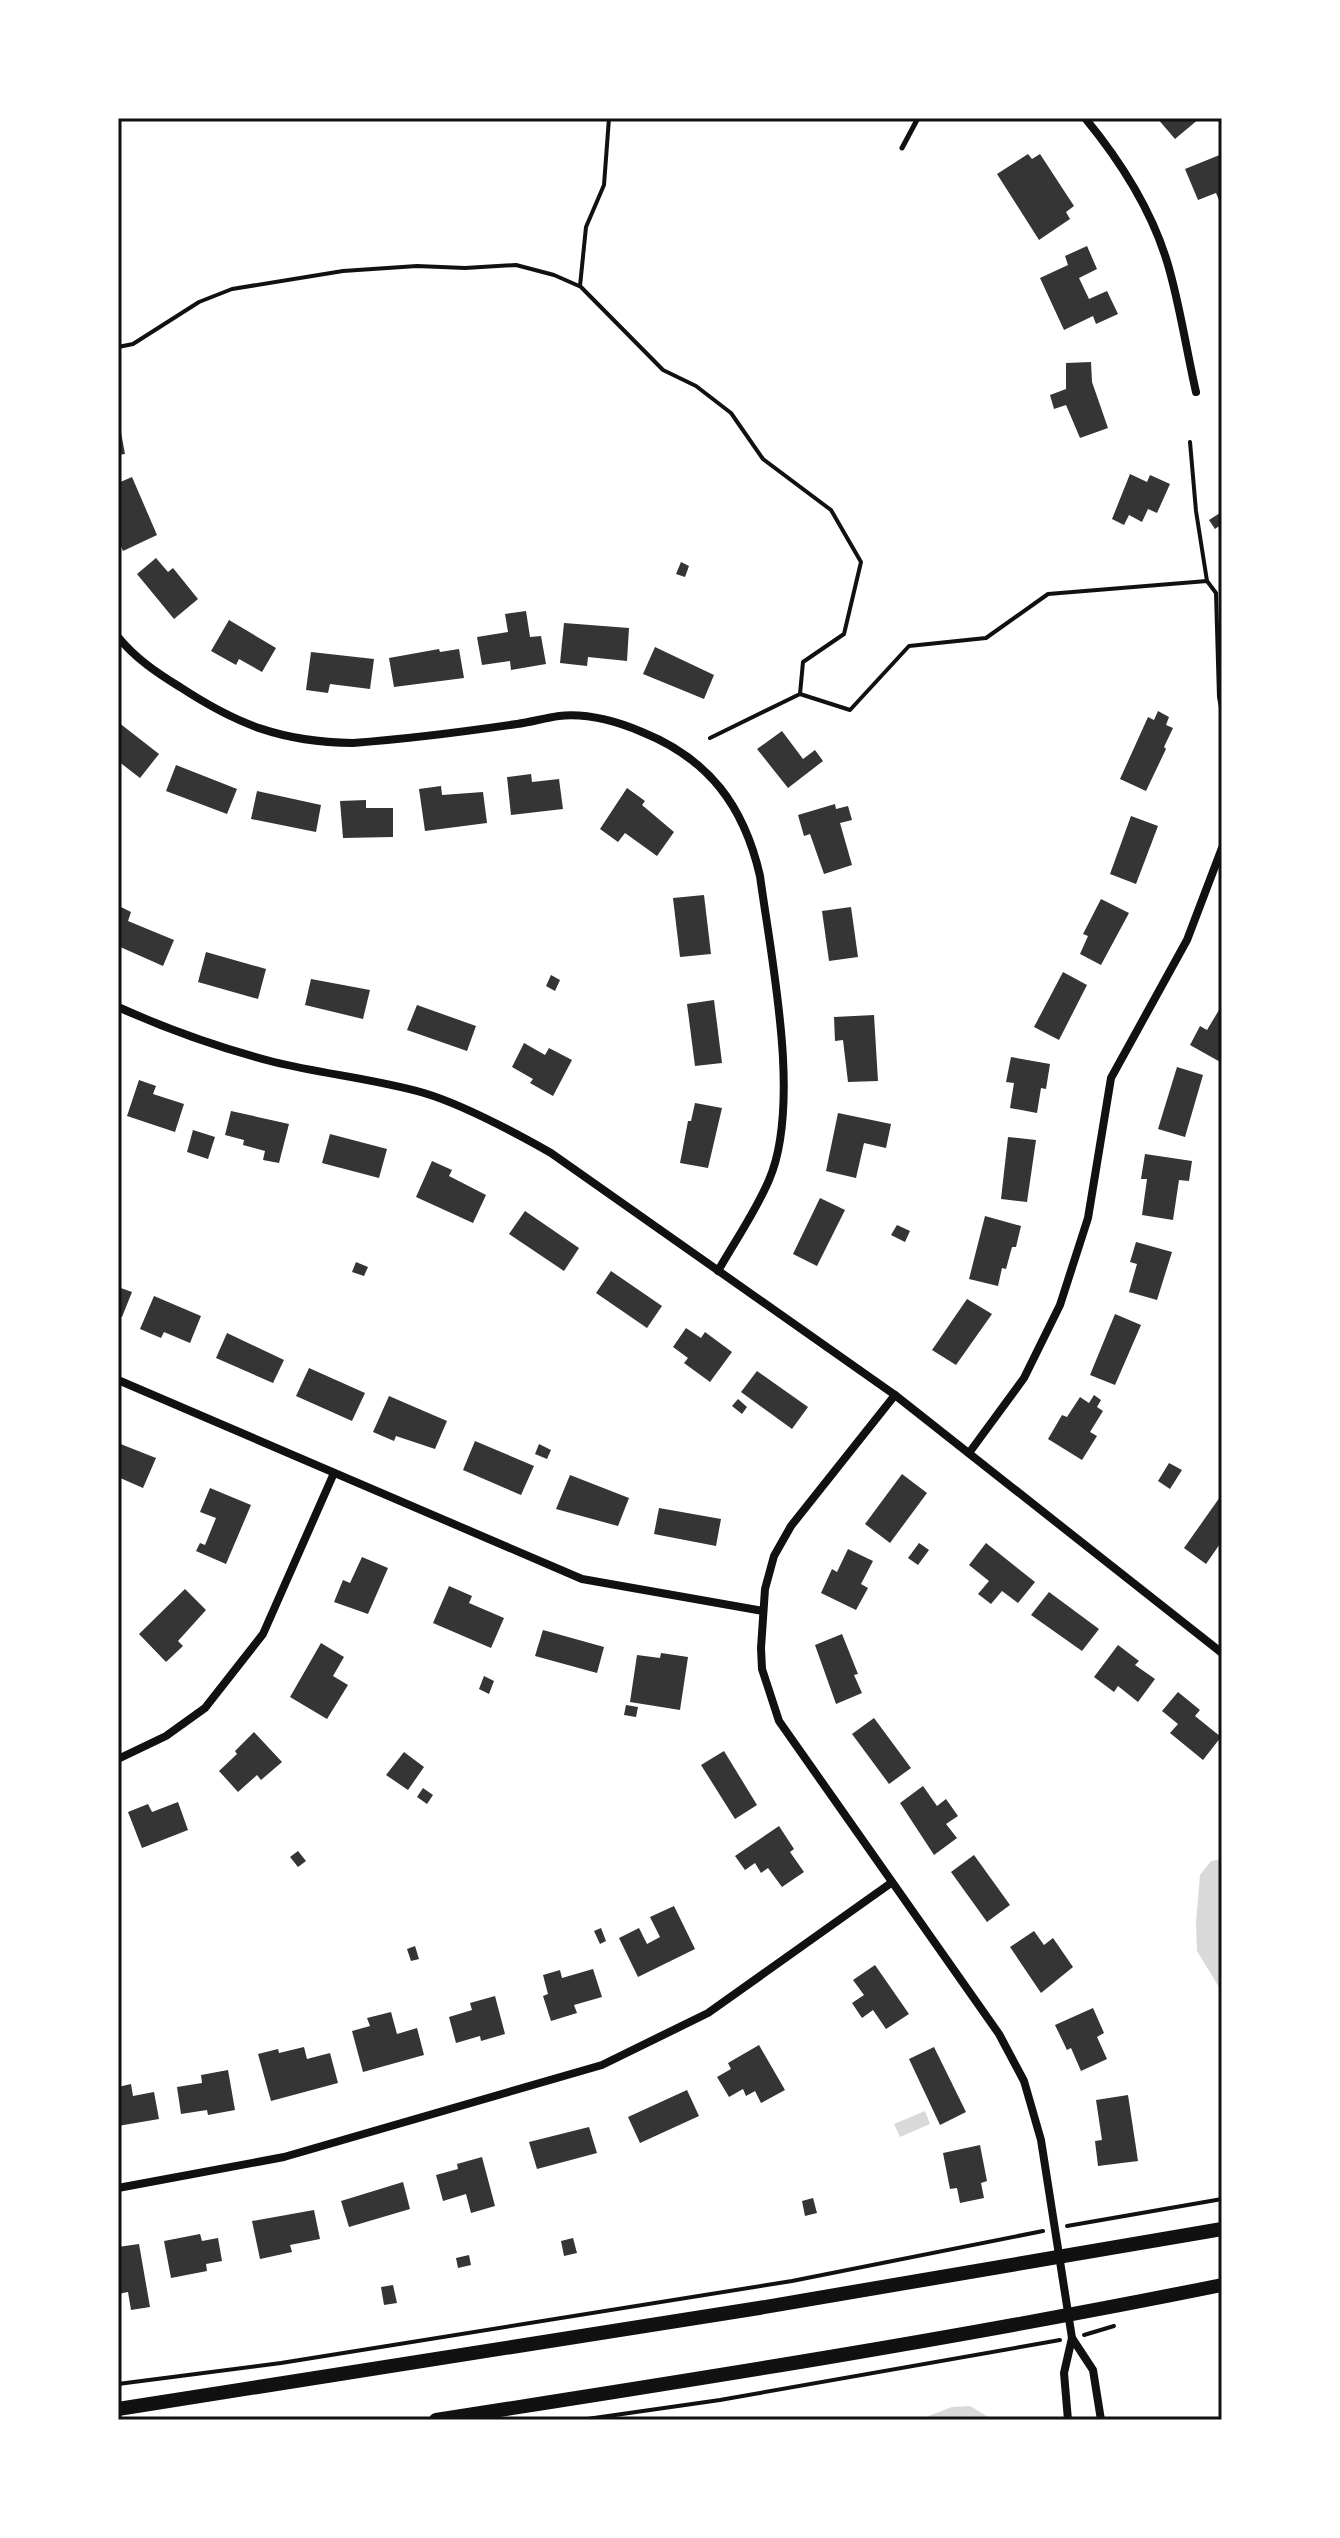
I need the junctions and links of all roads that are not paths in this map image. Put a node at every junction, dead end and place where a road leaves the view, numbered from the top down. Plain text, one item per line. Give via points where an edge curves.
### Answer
1 (918, 118) edge
2 (1085, 118) edge
3 (902, 148) dead end
4 (1196, 392) dead end
5 (118, 637) edge
6 (1222, 848) edge
7 (118, 1007) edge
8 (718, 1271) junction
9 (118, 1380) edge
10 (895, 1395) junction
11 (969, 1453) junction
12 (334, 1473) junction
13 (763, 1611) junction
14 (1221, 1649) edge
15 (118, 1759) edge
16 (891, 1883) junction
17 (118, 2188) edge
18 (1222, 2229) edge
19 (1058, 2255) junction
20 (1222, 2285) edge
21 (1068, 2316) junction
22 (1072, 2338) junction
23 (118, 2409) edge
24 (436, 2420) edge
25 (1068, 2420) edge
26 (1101, 2420) edge

1 - 3 lane
2 - 4 street via 1143,203 1170,271
5 - 8 street via 152,670 260,730 353,743 560,716 602,718 677,748 714,778 746,828 760,876 784,1101 770,1179
6 - 11 street via 1187,940 1111,1078 1088,1218 1060,1305 1024,1378
7 - 8 street via 200,1040 276,1062 427,1094 551,1153
8 - 10 street
9 - 12 street
10 - 11 street
10 - 13 street via 791,1526 774,1556
11 - 14 street
12 - 13 street via 582,1579
12 - 15 street via 263,1634 205,1708 166,1736
13 - 16 street via 762,1669 779,1721
16 - 17 street via 708,2013 602,2065 284,2157
16 - 19 street via 999,2034 1024,2081 1041,2140
18 - 19 main road
19 - 21 street
19 - 23 main road
20 - 21 main road
21 - 22 street
21 - 24 main road
22 - 25 street via 1064,2373
22 - 26 street via 1093,2370

